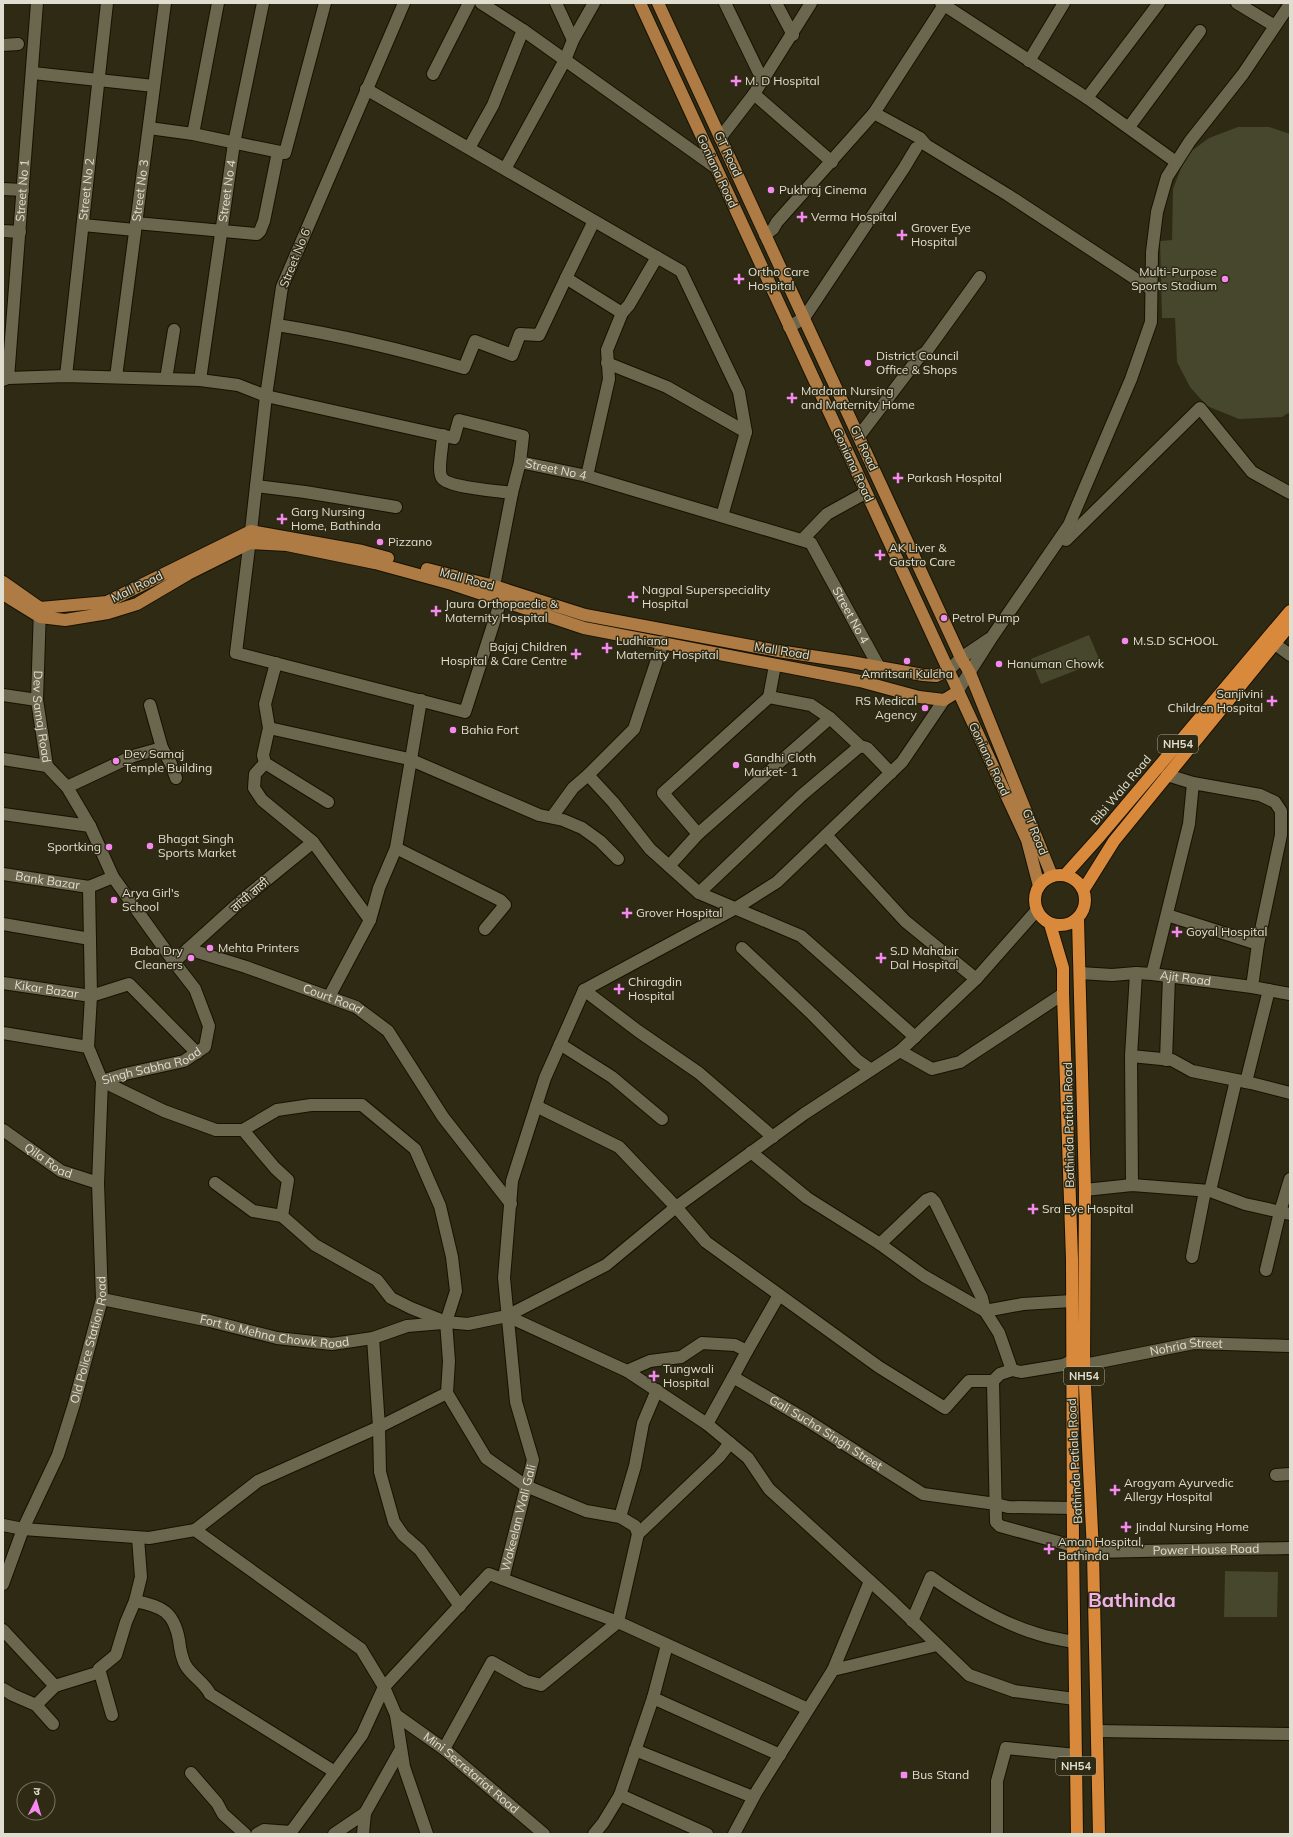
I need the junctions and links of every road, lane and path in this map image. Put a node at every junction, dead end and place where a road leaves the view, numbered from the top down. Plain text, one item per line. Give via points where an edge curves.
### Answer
1 (32, 3) edge
2 (37, 3) edge
3 (107, 3) edge
4 (165, 3) edge
5 (218, 3) edge
6 (263, 3) edge
7 (325, 3) edge
8 (404, 3) edge
9 (469, 3) edge
10 (482, 3) edge
11 (556, 3) edge
12 (594, 3) edge
13 (640, 3) edge
14 (658, 3) edge
15 (725, 3) edge
16 (776, 3) edge
17 (811, 3) edge
18 (1064, 3) edge
19 (1159, 3) edge
20 (1237, 3) edge
21 (942, 4) edge
22 (1290, 4) edge
23 (36, 18) junction
24 (1275, 26) junction
25 (523, 30) junction
26 (1200, 31) dead end
27 (793, 35) junction
28 (573, 40) junction
29 (18, 44) dead end
30 (3, 45) edge
31 (565, 60) junction
32 (1029, 61) junction
33 (33, 73) junction
34 (433, 74) dead end
35 (762, 79) junction
36 (99, 80) junction
37 (154, 86) junction
38 (366, 89) junction
39 (754, 94) junction
40 (1087, 98) junction
41 (874, 113) junction
42 (1129, 127) junction
43 (148, 128) junction
44 (193, 134) junction
45 (720, 138) junction
46 (234, 143) junction
47 (468, 148) junction
48 (916, 148) dead end
49 (278, 152) junction
50 (832, 162) junction
51 (1176, 162) junction
52 (715, 167) junction
53 (505, 169) junction
54 (3, 189) edge
55 (23, 190) junction
56 (594, 221) junction
57 (83, 225) junction
58 (136, 226) junction
59 (3, 231) edge
60 (222, 231) junction
61 (20, 232) junction
62 (766, 235) junction
63 (657, 257) junction
64 (980, 277) dead end
65 (566, 278) junction
66 (1151, 289) junction
67 (9, 296) edge
68 (622, 313) junction
69 (804, 318) junction
70 (276, 325) junction
71 (789, 327) junction
72 (174, 330) dead end
73 (607, 363) junction
74 (66, 376) junction
75 (116, 377) junction
76 (5, 379) edge
77 (166, 379) junction
78 (200, 380) junction
79 (266, 396) junction
80 (746, 432) junction
81 (443, 435) junction
82 (859, 436) junction
83 (520, 462) junction
84 (587, 476) junction
85 (256, 486) junction
86 (512, 493) junction
87 (865, 493) junction
88 (1290, 493) edge
89 (396, 507) dead end
90 (722, 516) junction
91 (251, 537) junction
92 (802, 540) junction
93 (1044, 562) junction
94 (3, 582) edge
95 (494, 586) junction
96 (3, 594) edge
97 (501, 600) junction
98 (1290, 610) edge
99 (40, 612) junction
100 (1290, 625) edge
101 (992, 637) junction
102 (663, 642) junction
103 (1275, 644) junction
104 (1290, 655) edge
105 (960, 658) junction
106 (276, 663) junction
107 (775, 665) junction
108 (879, 667) junction
109 (949, 670) junction
110 (970, 673) junction
111 (957, 692) junction
112 (3, 695) edge
113 (769, 697) junction
114 (37, 700) junction
115 (421, 700) junction
116 (944, 700) junction
117 (150, 705) dead end
118 (830, 718) junction
119 (269, 728) junction
120 (860, 746) junction
121 (162, 748) junction
122 (3, 759) edge
123 (411, 760) junction
124 (265, 763) junction
125 (47, 766) junction
126 (891, 773) junction
127 (588, 775) junction
128 (1167, 775) junction
129 (176, 778) dead end
130 (1193, 783) junction
131 (67, 787) junction
132 (328, 802) dead end
133 (3, 814) edge
134 (552, 817) junction
135 (90, 826) junction
136 (698, 834) junction
137 (826, 836) junction
138 (312, 842) junction
139 (396, 848) junction
140 (618, 859) dead end
141 (669, 866) junction
142 (3, 874) edge
143 (1065, 875) junction
144 (1052, 876) junction
145 (113, 877) junction
146 (1039, 886) junction
147 (89, 887) junction
148 (1084, 889) junction
149 (699, 893) junction
150 (736, 908) junction
151 (1037, 910) junction
152 (1168, 915) junction
153 (1078, 919) junction
154 (370, 920) junction
155 (3, 924) edge
156 (1050, 924) junction
157 (485, 929) dead end
158 (90, 939) junction
159 (1258, 944) junction
160 (742, 948) dead end
161 (188, 949) junction
162 (174, 962) junction
163 (1080, 973) junction
164 (1136, 973) junction
165 (1152, 974) junction
166 (1169, 976) junction
167 (976, 979) junction
168 (3, 983) edge
169 (1252, 987) junction
170 (584, 990) junction
171 (1268, 990) junction
172 (1063, 994) junction
173 (1290, 994) edge
174 (91, 996) junction
175 (329, 997) junction
176 (3, 1033) edge
177 (915, 1037) junction
178 (560, 1044) junction
179 (88, 1047) junction
180 (900, 1051) junction
181 (197, 1053) junction
182 (1131, 1056) junction
183 (1166, 1060) junction
184 (871, 1070) junction
185 (102, 1081) junction
186 (1241, 1081) junction
187 (1290, 1094) edge
188 (536, 1106) junction
189 (662, 1119) dead end
190 (3, 1130) edge
191 (243, 1130) junction
192 (773, 1136) junction
193 (751, 1152) junction
194 (1290, 1179) edge
195 (98, 1183) junction
196 (215, 1183) dead end
197 (1132, 1185) junction
198 (1085, 1190) junction
199 (1208, 1191) junction
200 (511, 1204) junction
201 (676, 1207) junction
202 (1285, 1213) edge
203 (282, 1216) junction
204 (880, 1244) junction
205 (1192, 1257) dead end
206 (1266, 1270) dead end
207 (779, 1295) junction
208 (102, 1299) junction
209 (1072, 1301) junction
210 (985, 1311) junction
211 (507, 1316) junction
212 (446, 1322) junction
213 (372, 1338) junction
214 (1290, 1346) edge
215 (747, 1352) junction
216 (1072, 1361) junction
217 (1084, 1365) junction
218 (1012, 1370) junction
219 (627, 1371) junction
220 (733, 1377) junction
221 (993, 1381) junction
222 (656, 1390) junction
223 (446, 1394) junction
224 (707, 1424) junction
225 (379, 1427) junction
226 (730, 1442) junction
227 (1290, 1474) edge
228 (1276, 1475) dead end
229 (526, 1486) junction
230 (996, 1504) junction
231 (1073, 1508) junction
232 (620, 1517) junction
233 (3, 1524) edge
234 (23, 1529) junction
235 (195, 1530) junction
236 (638, 1534) junction
237 (138, 1538) junction
238 (1073, 1548) junction
239 (1290, 1548) edge
240 (1093, 1552) junction
241 (503, 1579) junction
242 (870, 1581) junction
243 (3, 1584) edge
244 (135, 1601) junction
245 (460, 1606) junction
246 (912, 1621) junction
247 (618, 1622) junction
248 (3, 1630) edge
249 (1074, 1642) junction
250 (667, 1645) junction
251 (937, 1645) junction
252 (833, 1670) junction
253 (100, 1672) junction
254 (55, 1686) junction
255 (384, 1687) junction
256 (3, 1689) edge
257 (653, 1698) junction
258 (1075, 1699) junction
259 (36, 1705) junction
260 (808, 1710) junction
261 (112, 1715) dead end
262 (396, 1715) junction
263 (53, 1724) dead end
264 (1097, 1731) junction
265 (1290, 1734) edge
266 (401, 1749) junction
267 (444, 1749) junction
268 (635, 1750) junction
269 (780, 1755) junction
270 (1076, 1755) junction
271 (335, 1772) junction
272 (191, 1773) dead end
273 (620, 1795) junction
274 (753, 1798) junction
275 (364, 1813) junction
276 (245, 1834) edge
277 (257, 1834) edge
278 (334, 1834) edge
279 (363, 1834) edge
280 (427, 1834) edge
281 (544, 1834) edge
282 (594, 1834) edge
283 (707, 1834) edge
284 (734, 1834) edge
285 (997, 1834) edge
286 (1077, 1834) edge
287 (1099, 1834) edge

1 - 23 street
2 - 23 street, Street No 1
3 - 36 street, Street No 2
4 - 37 street, Street No 3
5 - 44 street
6 - 46 street, Street No 4
7 - 49 street via 285,153
8 - 38 street, Street No 6
9 - 34 street
10 - 25 street
11 - 28 street
12 - 28 street
13 - 52 main road, Goniana Road
14 - 45 main road, GT Road
15 - 35 street
16 - 27 street
17 - 27 street
18 - 32 street
19 - 40 street
20 - 24 street
21 - 32 street
21 - 41 street
22 - 24 street
23 - 33 street, Street No 1
24 - 51 street via 1243,74
25 - 31 street
25 - 47 street via 493,105
26 - 42 street
27 - 35 street
28 - 31 street
29 - 30 street
31 - 52 street
31 - 53 street
32 - 40 street
33 - 36 street
33 - 55 street, Street No 1
35 - 39 street
36 - 37 street
36 - 57 street, Street No 2
37 - 43 street, Street No 3
38 - 47 street
38 - 70 street, Street No 6 via 282,287
39 - 45 street
39 - 50 street
40 - 42 street
41 - 50 street
41 - 66 street via 920,138 926,145 1008,195
42 - 51 street
43 - 44 street
43 - 58 street, Street No 3
44 - 46 street
45 - 62 main road, GT Road
46 - 49 street
46 - 60 street, Street No 4
47 - 53 street
48 - 69 street
49 - 60 street via 260,231 257,234
50 - 62 street
51 - 66 street via 1167,177 1157,212
52 - 71 main road, Goniana Road
53 - 56 street
54 - 55 street
55 - 61 street, Street No 1
56 - 63 street
56 - 65 street
57 - 58 street
57 - 74 street, Street No 2
58 - 60 street
58 - 75 street, Street No 3
59 - 61 street
60 - 78 street, Street No 4
61 - 67 street, Street No 1
62 - 69 main road, GT Road
63 - 68 street
63 - 80 street via 681,271 739,392
64 - 82 street via 926,352 920,356
65 - 68 street
65 - 70 street via 539,335 520,334 512,354 475,341 464,368 320,332
66 - 93 street via 1151,322 1131,379 1069,526
67 - 76 street, Street No 1
68 - 73 street via 607,350
69 - 71 street
69 - 82 main road, GT Road
70 - 79 street, Street No 6
71 - 87 main road, Goniana Road
72 - 77 street
73 - 80 street via 667,387
73 - 84 street via 609,380
74 - 75 street
74 - 76 street
75 - 77 street
77 - 78 street
78 - 79 street via 238,385
79 - 81 street
79 - 85 street, Street No 6
80 - 90 street
81 - 83 street, Street No 4 via 454,438 460,420 523,436
81 - 86 street via 440,470 446,482
82 - 105 main road, GT Road
83 - 84 street, Street No 4
83 - 86 street
84 - 90 street, Street No 4
85 - 89 street
85 - 91 street, Street No 6
86 - 95 street
87 - 92 street via 827,514
87 - 109 main road, Goniana Road
88 - 93 street via 1252,472 1200,408
90 - 92 street, Street No 4
91 - 95 main road, Mall Road via 362,550
91 - 97 main road, Mall Road via 375,563
91 - 99 main road, Mall Road via 107,602
91 - 106 street, Street No 6 via 236,653
92 - 108 street, Street No 4 via 811,543
93 - 101 street
94 - 99 main road
95 - 108 main road, Mall Road via 585,615
96 - 99 main road
97 - 102 main road, Mall Road via 584,628
97 - 115 street via 466,712
98 - 143 highway, Bibi Wala Road / NH54
99 - 114 street, Dev Samaj Road
100 - 103 highway, NH54
101 - 105 street
101 - 110 street
102 - 107 main road, Mall Road
102 - 127 street via 634,729
103 - 104 street
103 - 128 highway, NH54
105 - 109 street
105 - 110 main road, GT Road
106 - 115 street
106 - 119 street via 265,704
107 - 113 street
107 - 116 main road, Mall Road via 860,681 919,697
108 - 109 main road, Mall Road via 936,676
109 - 111 main road, Goniana Road
110 - 111 street
110 - 144 main road, GT Road
111 - 116 main road
111 - 146 main road, Goniana Road via 1027,840
112 - 114 street
113 - 118 street via 811,705
113 - 136 street via 663,793
114 - 125 street, Dev Samaj Road
115 - 123 street
116 - 126 street via 902,762
117 - 121 street
118 - 120 street
118 - 136 street
119 - 123 street
119 - 124 street via 263,755
120 - 126 street via 867,748
120 - 149 street via 802,795
121 - 129 street
121 - 131 street via 133,756
122 - 125 street
123 - 134 street via 539,814
123 - 139 street
124 - 132 street
124 - 138 street via 255,774 254,788 262,800
125 - 131 street, Dev Samaj Road
126 - 137 street
127 - 134 street via 573,788
127 - 141 street via 650,849
128 - 130 street
128 - 148 highway, NH54 via 1114,841
130 - 152 street via 1189,824
130 - 159 street via 1260,795 1275,802 1281,811 1281,835
131 - 135 street, Dev Samaj Road
133 - 135 street
134 - 140 street via 582,828
135 - 145 street, Dev Samaj Road
136 - 141 street
137 - 150 street via 777,882
137 - 167 street via 905,921
138 - 154 street
138 - 161 street, ਗਾਂਧੀ ਗਲੀ
139 - 154 street via 379,888
139 - 157 street via 500,900 505,905
141 - 149 street
142 - 147 street, Bank Bazar
143 - 144 highway
143 - 148 highway via 1079,882
144 - 146 highway
145 - 147 street, Bank Bazar
145 - 162 street
146 - 151 highway via 1035,898
147 - 158 street, Singh Sabha Road
148 - 153 highway, NH54 via 1086,905
149 - 150 street
150 - 170 street
150 - 177 street via 801,936
151 - 156 highway, NH54
151 - 167 street
152 - 159 street
152 - 165 street via 1160,935
153 - 156 highway via 1064,925
153 - 163 highway, Bathinda Patiala Road / NH54
154 - 175 street
155 - 158 street
156 - 172 highway, NH54 via 1064,968
158 - 174 street, Singh Sabha Road
159 - 169 street
160 - 184 street via 857,1060
161 - 162 street
161 - 175 street, Court Road
162 - 181 street, Singh Sabha Road via 195,989 209,1026 205,1047
163 - 164 street, Ajit Road
163 - 198 highway, Bathinda Patiala Road / NH54
164 - 165 street, Ajit Road
164 - 182 street
165 - 166 street, Ajit Road
166 - 169 street, Ajit Road
166 - 183 street
167 - 177 street
168 - 174 street, Kikar Bazar
169 - 171 street, Ajit Road
170 - 178 street, Wakeelan Wali Gali
170 - 192 street via 699,1073
171 - 173 street, Ajit Road
171 - 186 street
172 - 180 street via 960,1062 932,1069
172 - 209 highway, NH54
174 - 179 street, Singh Sabha Road
174 - 181 street via 129,984
175 - 200 street, Court Road via 356,1007 388,1031 443,1117
176 - 179 street
177 - 180 street
178 - 188 street, Wakeelan Wali Gali
178 - 189 street via 612,1077
179 - 185 street, Singh Sabha Road
180 - 184 street
181 - 185 street, Singh Sabha Road via 184,1061
182 - 183 street
182 - 197 street
183 - 186 street via 1172,1060 1192,1071
184 - 192 street
185 - 191 street via 164,1111 216,1130
185 - 195 street, Old Police Station Road
186 - 187 street
186 - 199 street
188 - 200 street, Wakeelan Wali Gali via 512,1181
188 - 201 street via 619,1146
190 - 195 street, Qila Road via 61,1171
191 - 203 street via 288,1180
191 - 212 street via 277,1110 311,1105 362,1106 415,1149 440,1206 452,1257 456,1291
192 - 193 street
193 - 201 street
193 - 204 street via 807,1198
194 - 202 street
195 - 208 street, Old Police Station Road
196 - 203 street via 253,1211
197 - 198 street
197 - 199 street
198 - 217 highway, Bathinda Patiala Road / NH54
199 - 202 street via 1245,1204
199 - 205 street
200 - 211 street, Wakeelan Wali Gali via 504,1278
201 - 207 street via 706,1242
201 - 211 street via 606,1265
202 - 206 street
203 - 212 street via 315,1245 377,1280 391,1298
204 - 210 street via 924,1276
204 - 210 street via 931,1198 982,1298
207 - 215 street
207 - 221 street via 879,1367 946,1408 969,1381
208 - 213 street, Fort to Mehna Chowk Road via 210,1321 277,1338 332,1344
208 - 234 street, Old Police Station Road via 58,1455
209 - 210 street via 1023,1304
209 - 216 highway, NH54
210 - 218 street via 999,1333
211 - 212 street via 468,1324
211 - 219 street
211 - 229 street, Wakeelan Wali Gali via 516,1402 533,1460
212 - 213 street, Fort to Mehna Chowk Road via 407,1326
212 - 223 street via 449,1361
213 - 225 street
214 - 217 street, Nohria Street via 1194,1343
215 - 219 street via 735,1345 702,1343 681,1357 650,1361
215 - 220 street
216 - 218 street via 1063,1365 1021,1372
216 - 231 highway, NH54
217 - 240 highway, Bathinda Patiala Road / NH54
218 - 221 street via 1000,1374
219 - 222 street
220 - 224 street
220 - 230 street, Gali Sucha Singh Street via 923,1494
221 - 230 street, Power House Road
222 - 224 street
222 - 232 street via 643,1423 635,1466
223 - 225 street
223 - 229 street via 486,1458
224 - 226 street
225 - 235 street via 258,1481
225 - 245 street via 380,1472 394,1522 403,1535 420,1550
226 - 236 street via 719,1457
226 - 242 street via 748,1458 769,1489
227 - 228 street
229 - 232 street via 586,1511
229 - 241 street, Wakeelan Wali Gali
230 - 231 street, Gali Sucha Singh Street via 1008,1507
230 - 238 street, Power House Road via 996,1522 1000,1526
231 - 238 highway, NH54
232 - 236 street via 635,1526
233 - 234 street
234 - 237 street
234 - 243 street, Old Police Station Road
235 - 237 street
235 - 255 street via 361,1649
236 - 247 street
237 - 244 street via 141,1576
238 - 240 street, Power House Road
238 - 249 highway, NH54
239 - 240 street, Power House Road
240 - 264 highway, Bathinda Patiala Road / NH54
241 - 245 street via 489,1574
241 - 247 street
242 - 246 street
242 - 252 street
244 - 253 street via 116,1655 99,1669
244 - 271 street via 154,1604 172,1617 186,1667 210,1694
245 - 255 street
246 - 249 street via 931,1577 954,1593 1002,1619 1038,1634
246 - 251 street
247 - 250 street
247 - 267 street via 542,1685 526,1681 492,1662
248 - 254 street
249 - 258 highway, NH54
250 - 257 street
250 - 260 street
251 - 252 street
251 - 258 street via 969,1675 1014,1691
252 - 260 street
253 - 254 street
253 - 261 street
254 - 259 street
255 - 262 street
255 - 271 street via 362,1735
256 - 259 street
257 - 268 street
257 - 269 street
258 - 270 highway, NH54
259 - 263 street
260 - 269 street
262 - 266 street
262 - 267 street, Mini Secretariat Road
264 - 265 street
264 - 287 highway, Bathinda Patiala Road / NH54
266 - 275 street
266 - 280 street via 404,1767
267 - 281 street, Mini Secretariat Road
268 - 273 street
268 - 274 street
269 - 274 street
270 - 285 street via 1006,1748 997,1781
270 - 286 highway, NH54
271 - 277 street via 291,1832 264,1830
272 - 276 street via 217,1803 223,1814
273 - 282 street
273 - 283 street
274 - 284 street
275 - 278 street
275 - 279 street

